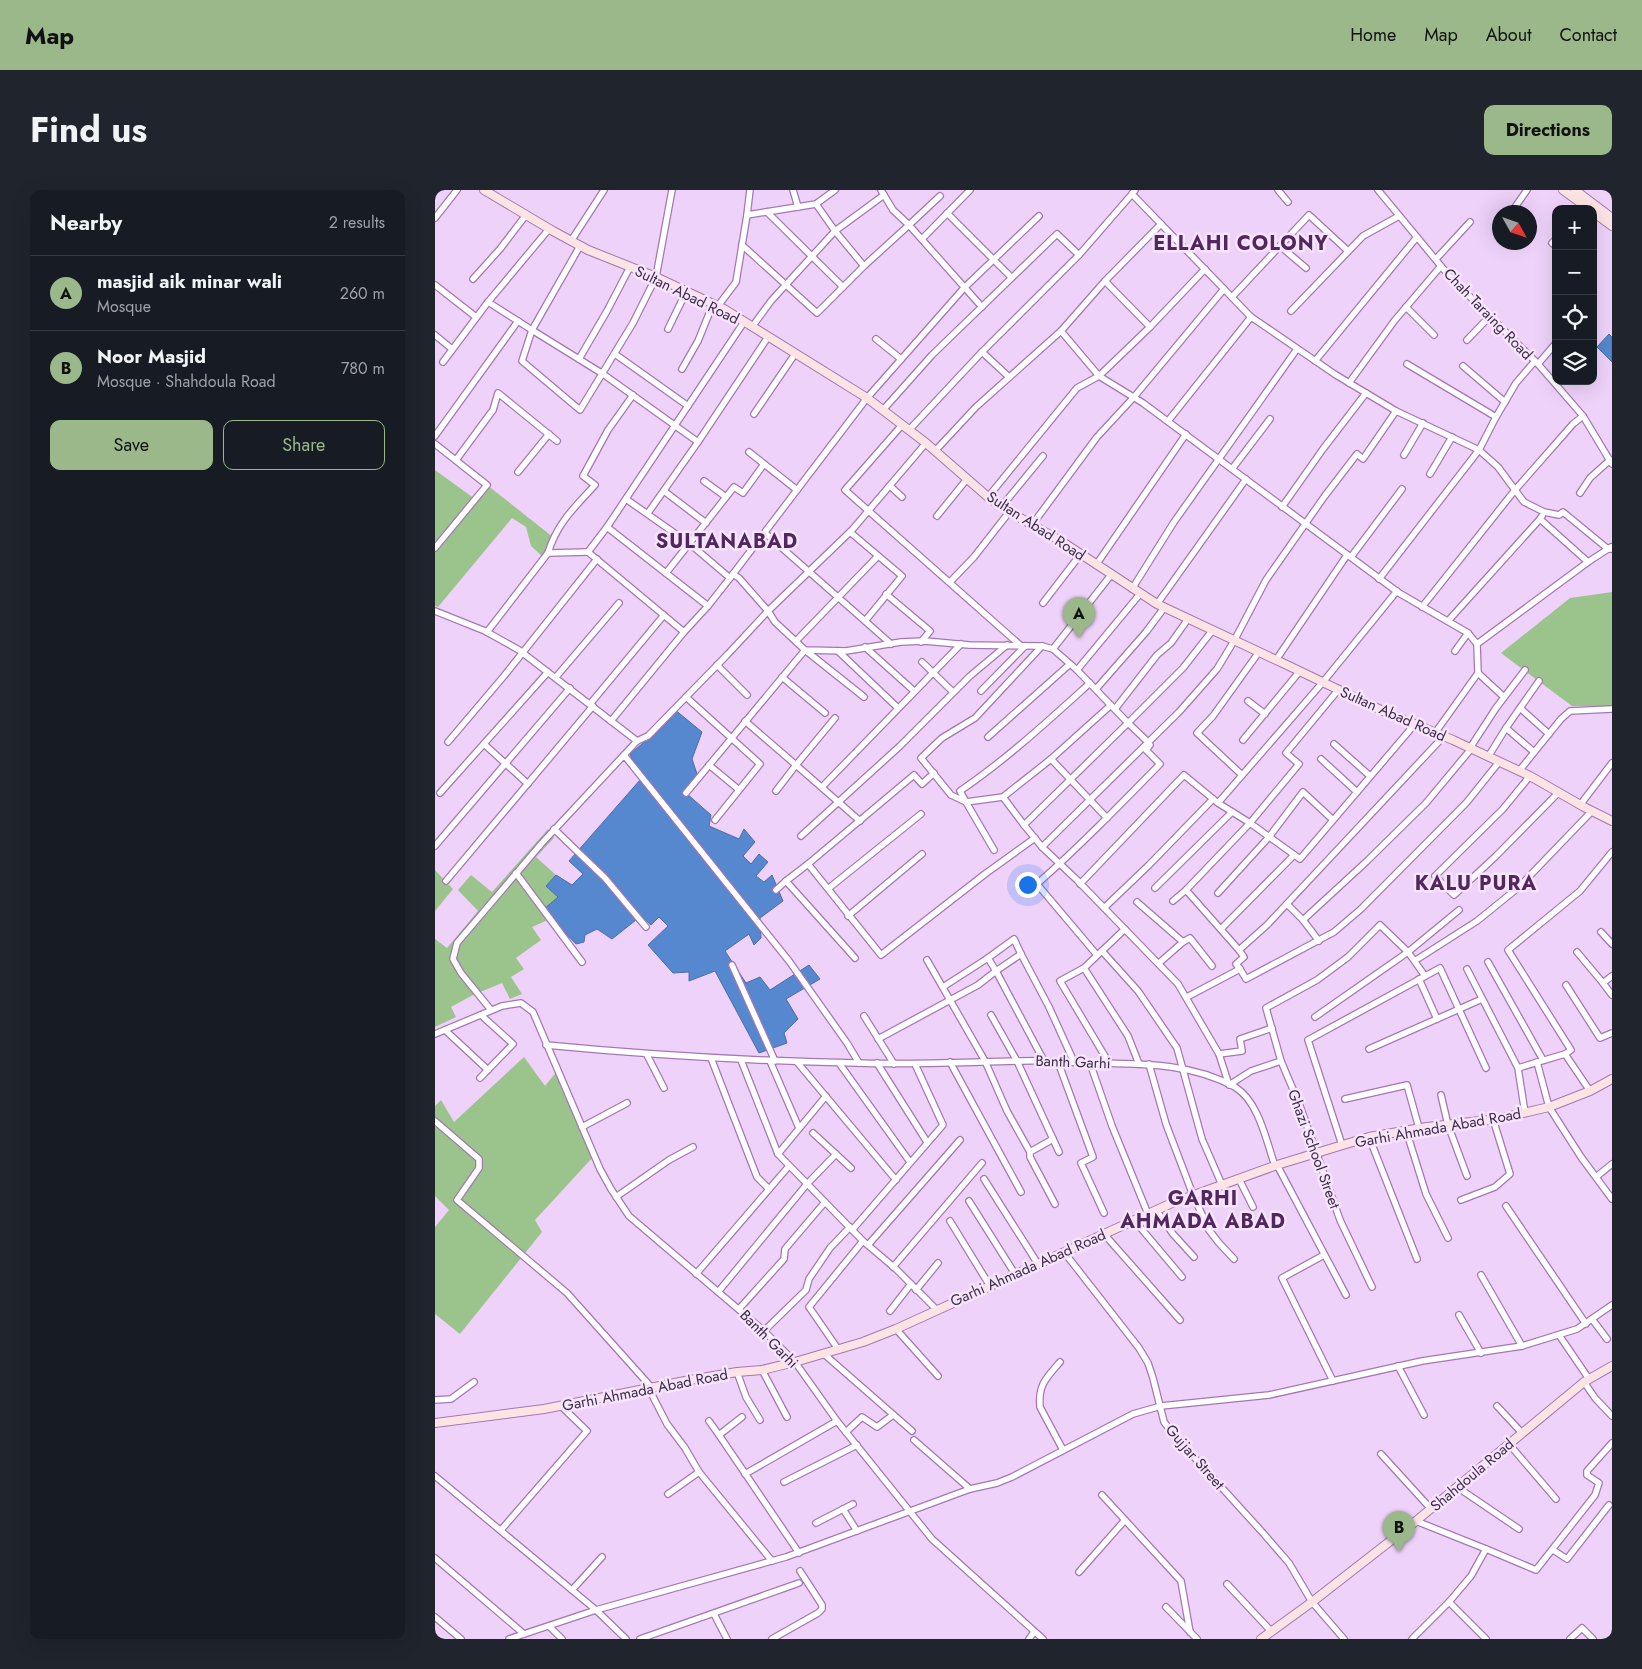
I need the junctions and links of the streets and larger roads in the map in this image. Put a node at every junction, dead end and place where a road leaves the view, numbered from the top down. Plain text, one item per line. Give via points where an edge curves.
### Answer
1 (457, 190) edge
2 (484, 190) edge
3 (604, 190) edge
4 (672, 190) edge
5 (750, 190) edge
6 (793, 190) edge
7 (835, 190) edge
8 (970, 190) edge
9 (1278, 190) edge
10 (1378, 190) edge
11 (1527, 190) edge
12 (1563, 190) edge
13 (1575, 190) edge
14 (883, 192) edge
15 (1134, 192) edge
16 (940, 196) dead end
17 (1288, 202) dead end
18 (816, 204) junction
19 (1516, 205) edge
20 (1581, 205) edge
21 (798, 207) junction
22 (767, 212) junction
23 (947, 213) junction
24 (526, 214) junction
25 (747, 215) junction
26 (1597, 215) edge
27 (1039, 216) dead end
28 (1399, 216) junction
29 (435, 218) edge
30 (1612, 218) edge
31 (1469, 222) dead end
32 (1161, 224) junction
33 (909, 225) junction
34 (1612, 226) edge
35 (549, 229) junction
36 (835, 231) junction
37 (1417, 238) junction
38 (922, 239) junction
39 (571, 241) junction
40 (580, 246) junction
41 (742, 246) junction
42 (1280, 246) junction
43 (1348, 251) junction
44 (1079, 255) junction
45 (811, 257) junction
46 (994, 259) junction
47 (1436, 259) junction
48 (864, 266) junction
49 (1441, 266) junction
50 (630, 267) junction
51 (1306, 268) dead end
52 (1205, 269) junction
53 (655, 277) junction
54 (1011, 277) junction
55 (473, 279) dead end
56 (1105, 281) junction
57 (435, 285) edge
58 (786, 285) junction
59 (843, 287) junction
60 (964, 288) junction
61 (1224, 289) junction
62 (686, 292) junction
63 (1232, 297) junction
64 (488, 302) junction
65 (715, 305) junction
66 (982, 306) junction
67 (1406, 307) junction
68 (1291, 311) dead end
69 (1490, 316) junction
70 (476, 317) junction
71 (1251, 317) junction
72 (518, 321) junction
73 (744, 322) junction
74 (752, 327) junction
75 (1150, 327) junction
76 (533, 330) junction
77 (668, 330) dead end
78 (1061, 331) junction
79 (435, 335) edge
80 (1434, 335) dead end
81 (768, 336) junction
82 (876, 339) dead end
83 (1467, 340) dead end
84 (1552, 347) edge
85 (452, 349) junction
86 (1297, 349) junction
87 (982, 352) junction
88 (615, 354) junction
89 (795, 354) junction
90 (579, 359) junction
91 (901, 360) junction
92 (1315, 361) junction
93 (443, 362) dead end
94 (1536, 363) junction
95 (1407, 364) dead end
96 (1463, 366) dead end
97 (682, 369) dead end
98 (603, 374) junction
99 (1099, 376) junction
100 (1009, 377) junction
101 (1349, 383) junction
102 (1366, 392) junction
103 (633, 395) junction
104 (1134, 397) junction
105 (867, 398) junction
106 (1505, 402) junction
107 (688, 406) junction
108 (883, 410) junction
109 (1396, 411) junction
110 (754, 414) dead end
111 (1583, 416) junction
112 (1496, 417) junction
113 (1270, 419) dead end
114 (1168, 421) junction
115 (1423, 423) junction
116 (675, 425) junction
117 (902, 425) junction
118 (909, 430) junction
119 (549, 434) junction
120 (1186, 434) junction
121 (435, 436) edge
122 (1452, 438) junction
123 (557, 440) dead end
124 (698, 442) junction
125 (926, 443) junction
126 (435, 444) edge
127 (1479, 450) junction
128 (935, 451) junction
129 (749, 452) dead end
130 (1404, 455) dead end
131 (1043, 456) dead end
132 (1219, 458) junction
133 (456, 460) junction
134 (1611, 462) edge
135 (764, 464) junction
136 (1232, 468) junction
137 (518, 472) dead end
138 (1431, 474) dead end
139 (967, 479) junction
140 (1246, 479) junction
141 (704, 481) dead end
142 (890, 486) junction
143 (1402, 488) dead end
144 (797, 490) junction
145 (1515, 490) junction
146 (664, 491) junction
147 (1580, 493) dead end
148 (726, 497) junction
149 (902, 497) dead end
150 (988, 497) junction
151 (626, 499) junction
152 (1002, 506) junction
153 (1282, 507) junction
154 (1010, 511) junction
155 (868, 512) junction
156 (1544, 512) junction
157 (648, 513) junction
158 (937, 516) dead end
159 (1541, 519) junction
160 (706, 523) junction
161 (1032, 524) junction
162 (1305, 524) junction
163 (607, 527) junction
164 (850, 532) junction
165 (765, 533) junction
166 (689, 544) junction
167 (435, 548) edge
168 (1611, 548) edge
169 (548, 552) junction
170 (588, 552) junction
171 (1081, 555) junction
172 (878, 556) junction
173 (1349, 556) junction
174 (597, 560) junction
175 (1588, 562) junction
176 (1096, 565) junction
177 (809, 572) junction
178 (666, 573) junction
179 (1111, 575) junction
180 (732, 576) junction
181 (1379, 578) junction
182 (951, 582) junction
183 (1132, 589) junction
184 (1397, 591) junction
185 (886, 594) junction
186 (1140, 594) junction
187 (838, 597) junction
188 (619, 603) dead end
189 (1043, 604) dead end
190 (707, 606) junction
191 (1160, 606) junction
192 (1422, 607) junction
193 (435, 611) edge
194 (768, 611) junction
195 (664, 615) junction
196 (1188, 620) junction
197 (865, 621) junction
198 (1448, 621) junction
199 (1212, 631) junction
200 (487, 632) junction
201 (684, 632) junction
202 (1468, 633) junction
203 (796, 641) junction
204 (1234, 641) junction
205 (921, 642) junction
206 (891, 644) junction
207 (961, 644) junction
208 (1477, 644) junction
209 (1007, 646) junction
210 (1023, 646) junction
211 (1042, 646) junction
212 (865, 647) junction
213 (1053, 649) junction
214 (805, 650) junction
215 (838, 651) junction
216 (1455, 651) dead end
217 (522, 652) junction
218 (1259, 652) junction
219 (1277, 660) junction
220 (922, 662) dead end
221 (1071, 664) junction
222 (717, 665) junction
223 (1077, 670) junction
224 (1525, 670) dead end
225 (1300, 671) junction
226 (548, 672) junction
227 (933, 672) junction
228 (1478, 674) junction
229 (555, 677) junction
230 (782, 677) junction
231 (1539, 680) dead end
232 (1323, 682) junction
233 (1090, 684) junction
234 (570, 688) junction
235 (1096, 689) junction
236 (1339, 689) junction
237 (914, 691) junction
238 (981, 691) dead end
239 (953, 692) junction
240 (747, 695) dead end
241 (686, 697) junction
242 (864, 697) dead end
243 (1504, 697) junction
244 (1248, 701) dead end
245 (591, 705) junction
246 (1113, 707) junction
247 (898, 708) junction
248 (1519, 708) junction
249 (1612, 709) edge
250 (825, 713) dead end
251 (1265, 714) junction
252 (835, 718) dead end
253 (611, 720) junction
254 (745, 721) junction
255 (1128, 723) junction
256 (1415, 724) junction
257 (1506, 728) junction
258 (1435, 733) junction
259 (1549, 734) junction
260 (1444, 736) junction
261 (989, 737) dead end
262 (730, 738) junction
263 (1243, 740) dead end
264 (637, 741) junction
265 (448, 742) dead end
266 (1148, 742) junction
267 (484, 744) junction
268 (1334, 744) dead end
269 (1470, 748) junction
270 (1535, 752) junction
271 (624, 755) junction
272 (1488, 757) junction
273 (1051, 759) junction
274 (1321, 759) dead end
275 (1499, 762) junction
276 (1612, 763) edge
277 (505, 764) junction
278 (709, 765) junction
279 (797, 765) junction
280 (1519, 771) junction
281 (934, 774) junction
282 (1242, 775) junction
283 (1370, 776) junction
284 (1530, 776) junction
285 (1070, 780) junction
286 (528, 784) junction
287 (822, 787) junction
288 (738, 789) junction
289 (776, 791) dead end
290 (1357, 792) junction
291 (1559, 792) junction
292 (440, 793) dead end
293 (686, 793) dead end
294 (1003, 797) junction
295 (1089, 800) junction
296 (838, 801) junction
297 (1215, 801) junction
298 (966, 802) junction
299 (1580, 805) junction
300 (1231, 812) junction
301 (1592, 812) junction
302 (921, 814) dead end
303 (1107, 818) junction
304 (715, 820) dead end
305 (1333, 820) junction
306 (860, 821) junction
307 (1612, 821) edge
308 (1250, 823) junction
309 (1024, 825) junction
310 (554, 829) junction
311 (801, 836) dead end
312 (1269, 837) junction
313 (1035, 838) junction
314 (435, 846) edge
315 (1041, 846) junction
316 (994, 850) dead end
317 (1612, 852) edge
318 (923, 854) dead end
319 (1294, 855) junction
320 (808, 864) junction
321 (1059, 865) junction
322 (516, 873) junction
323 (446, 880) dead end
324 (786, 881) junction
325 (1080, 884) junction
326 (829, 888) junction
327 (1155, 888) dead end
328 (776, 890) dead end
329 (1186, 890) junction
330 (1218, 893) dead end
331 (1173, 901) dead end
332 (1137, 902) dead end
333 (1287, 904) junction
334 (1104, 908) junction
335 (1459, 910) dead end
336 (849, 916) junction
337 (1303, 920) junction
338 (646, 927) dead end
339 (1125, 929) junction
340 (1221, 929) junction
341 (1601, 932) dead end
342 (1319, 941) junction
343 (1183, 942) junction
344 (1612, 944) edge
345 (1239, 950) junction
346 (1409, 952) junction
347 (1577, 952) dead end
348 (1100, 953) junction
349 (1021, 954) junction
350 (855, 958) dead end
351 (989, 958) junction
352 (927, 960) dead end
353 (1416, 960) junction
354 (582, 962) dead end
355 (1488, 962) dead end
356 (1159, 963) junction
357 (732, 965) dead end
358 (1212, 966) dead end
359 (1084, 968) junction
360 (1240, 969) junction
361 (1467, 969) dead end
362 (996, 971) junction
363 (1425, 976) junction
364 (1612, 976) edge
365 (1419, 979) junction
366 (1603, 982) junction
367 (1566, 985) dead end
368 (943, 987) junction
369 (1612, 995) edge
370 (1187, 997) junction
371 (1482, 998) junction
372 (950, 1000) junction
373 (1459, 1009) junction
374 (491, 1010) junction
375 (991, 1014) dead end
376 (481, 1015) junction
377 (864, 1016) dead end
378 (1315, 1017) dead end
379 (1437, 1019) junction
380 (1272, 1028) junction
381 (445, 1030) junction
382 (1612, 1033) edge
383 (435, 1034) edge
384 (878, 1039) junction
385 (547, 1045) junction
386 (1369, 1049) dead end
387 (1219, 1054) junction
388 (1565, 1054) junction
389 (647, 1055) junction
390 (711, 1058) junction
391 (741, 1060) junction
392 (773, 1061) junction
393 (985, 1061) junction
394 (1017, 1061) junction
395 (1044, 1061) junction
396 (1281, 1061) junction
397 (1540, 1061) junction
398 (797, 1062) junction
399 (950, 1062) junction
400 (1058, 1062) junction
401 (1074, 1062) junction
402 (839, 1063) junction
403 (877, 1063) junction
404 (1090, 1063) junction
405 (1109, 1063) junction
406 (859, 1064) junction
407 (894, 1064) junction
408 (915, 1064) junction
409 (1139, 1064) junction
410 (1149, 1064) junction
411 (1181, 1068) junction
412 (1486, 1068) dead end
413 (1518, 1068) junction
414 (488, 1070) junction
415 (480, 1078) dead end
416 (1612, 1079) edge
417 (1229, 1085) junction
418 (664, 1088) dead end
419 (1590, 1091) junction
420 (826, 1096) junction
421 (1441, 1096) dead end
422 (1345, 1099) dead end
423 (627, 1103) dead end
424 (1549, 1107) junction
425 (1525, 1112) junction
426 (1493, 1120) junction
427 (435, 1121) edge
428 (1448, 1125) junction
429 (582, 1127) junction
430 (799, 1128) junction
431 (1419, 1128) junction
432 (1406, 1130) junction
433 (813, 1133) dead end
434 (1369, 1137) junction
435 (1053, 1139) junction
436 (960, 1140) dead end
437 (927, 1142) junction
438 (1342, 1145) junction
439 (693, 1147) dead end
440 (1030, 1152) junction
441 (1059, 1152) dead end
442 (1315, 1153) junction
443 (778, 1154) junction
444 (836, 1154) junction
445 (910, 1162) junction
446 (982, 1163) dead end
447 (1612, 1164) edge
448 (1276, 1165) junction
449 (789, 1166) junction
450 (851, 1168) dead end
451 (1467, 1176) dead end
452 (1596, 1177) junction
453 (1239, 1178) junction
454 (984, 1179) dead end
455 (896, 1180) junction
456 (807, 1184) junction
457 (1222, 1185) junction
458 (769, 1189) junction
459 (1021, 1192) dead end
460 (1193, 1196) junction
461 (616, 1197) junction
462 (1612, 1199) edge
463 (1461, 1200) dead end
464 (969, 1201) dead end
465 (825, 1202) junction
466 (1055, 1204) dead end
467 (1506, 1206) dead end
468 (1253, 1207) dead end
469 (1156, 1210) junction
470 (1104, 1213) dead end
471 (1148, 1214) junction
472 (1134, 1220) junction
473 (950, 1221) dead end
474 (852, 1228) junction
475 (1105, 1234) junction
476 (1448, 1238) dead end
477 (866, 1243) junction
478 (1064, 1252) junction
479 (1325, 1255) junction
480 (1194, 1257) dead end
481 (1235, 1259) dead end
482 (1417, 1259) dead end
483 (938, 1263) dead end
484 (1038, 1264) junction
485 (893, 1267) junction
486 (696, 1274) junction
487 (1015, 1274) junction
488 (1481, 1274) dead end
489 (1182, 1277) dead end
490 (911, 1284) junction
491 (990, 1286) junction
492 (1372, 1287) dead end
493 (917, 1290) junction
494 (718, 1292) junction
495 (1345, 1296) dead end
496 (1612, 1305) edge
497 (739, 1309) junction
498 (937, 1310) junction
499 (890, 1311) dead end
500 (1459, 1315) dead end
501 (1592, 1319) junction
502 (1180, 1320) dead end
503 (1586, 1324) junction
504 (896, 1329) junction
505 (764, 1330) junction
506 (1559, 1334) junction
507 (1607, 1339) dead end
508 (1522, 1346) junction
509 (838, 1349) junction
510 (1481, 1353) junction
511 (824, 1354) junction
512 (795, 1362) junction
513 (1060, 1362) dead end
514 (1398, 1366) junction
515 (1612, 1366) edge
516 (762, 1370) junction
517 (737, 1372) junction
518 (938, 1376) dead end
519 (1333, 1381) junction
520 (1587, 1381) junction
521 (474, 1382) dead end
522 (650, 1388) junction
523 (435, 1400) edge
524 (561, 1406) junction
525 (1161, 1406) junction
526 (1497, 1406) dead end
527 (893, 1415) junction
528 (1424, 1416) dead end
529 (1612, 1416) edge
530 (742, 1417) dead end
531 (787, 1417) dead end
532 (759, 1420) dead end
533 (709, 1421) dead end
534 (837, 1421) junction
535 (435, 1423) edge
536 (912, 1431) dead end
537 (846, 1432) junction
538 (1522, 1433) junction
539 (719, 1435) junction
540 (914, 1440) dead end
541 (1612, 1443) edge
542 (1509, 1444) junction
543 (857, 1445) junction
544 (1063, 1450) junction
545 (1381, 1454) dead end
546 (699, 1472) junction
547 (745, 1474) junction
548 (435, 1476) edge
549 (784, 1482) dead end
550 (1457, 1487) junction
551 (970, 1489) junction
552 (668, 1494) dead end
553 (1102, 1495) dead end
554 (1556, 1499) dead end
555 (853, 1504) dead end
556 (1609, 1505) dead end
557 (843, 1509) junction
558 (1431, 1509) junction
559 (910, 1512) junction
560 (1125, 1520) junction
561 (1416, 1521) junction
562 (816, 1523) dead end
563 (1519, 1529) dead end
564 (501, 1530) junction
565 (857, 1531) junction
566 (1487, 1549) junction
567 (1553, 1550) junction
568 (799, 1552) junction
569 (602, 1557) dead end
570 (435, 1558) edge
571 (772, 1562) junction
572 (800, 1571) dead end
573 (1079, 1572) dead end
574 (799, 1583) dead end
575 (1227, 1584) dead end
576 (572, 1590) junction
577 (1312, 1602) junction
578 (1449, 1602) junction
579 (1166, 1607) dead end
580 (596, 1610) junction
581 (714, 1614) junction
582 (435, 1617) edge
583 (549, 1626) junction
584 (1271, 1631) junction
585 (1035, 1632) junction
586 (1190, 1632) junction
587 (524, 1634) junction
588 (461, 1639) edge
589 (509, 1639) edge
590 (562, 1639) edge
591 (626, 1639) edge
592 (641, 1639) edge
593 (727, 1639) edge
594 (772, 1639) edge
595 (1029, 1639) edge
596 (1043, 1639) edge
597 (1197, 1639) edge
598 (1261, 1639) edge
599 (1344, 1639) edge
600 (1412, 1639) edge
601 (1486, 1639) edge
602 (1570, 1639) edge
603 (1593, 1639) edge

1 - 29 street
2 - 24 street, Sultan Abad Road
3 - 39 street
4 - 53 street
5 - 25 street
6 - 21 street
7 - 18 street
8 - 23 street
9 - 17 street
10 - 28 street, Chah Taraing Road
11 - 19 street
12 - 20 street
13 - 30 street
14 - 33 street via 893,210
14 - 36 street
15 - 32 street
15 - 44 street
16 - 33 street
18 - 21 street
18 - 36 street
21 - 22 street
22 - 25 street
22 - 45 street
23 - 38 street
23 - 46 street
24 - 35 street, Sultan Abad Road
24 - 55 street
25 - 41 street
26 - 34 street
27 - 46 street
28 - 37 street, Chah Taraing Road
28 - 43 street via 1363,236
31 - 47 street
32 - 52 street
32 - 56 street
33 - 38 street
33 - 48 street
35 - 39 street, Sultan Abad Road
35 - 64 street
36 - 45 street
36 - 48 street
37 - 47 street, Chah Taraing Road
37 - 92 street
38 - 60 street
39 - 40 street, Sultan Abad Road
40 - 50 street, Sultan Abad Road
40 - 76 street
41 - 58 street
41 - 65 street via 736,282
42 - 43 street via 1309,215
42 - 51 street
42 - 63 street
43 - 68 street
44 - 54 street via 1057,234
44 - 87 street
45 - 58 street
45 - 59 street
46 - 54 street
46 - 60 street
47 - 49 street, Chah Taraing Road
48 - 59 street
49 - 67 street
49 - 69 street, Chah Taraing Road
50 - 53 street, Sultan Abad Road
50 - 90 street
52 - 61 street
52 - 75 street
53 - 62 street, Sultan Abad Road
53 - 88 street
54 - 66 street
56 - 75 street
56 - 78 street
57 - 70 street
58 - 59 street via 817,313
58 - 74 street
60 - 66 street
60 - 91 street
61 - 63 street
61 - 104 street
62 - 65 street, Sultan Abad Road
62 - 77 street
63 - 71 street
64 - 70 street
64 - 72 street
65 - 73 street, Sultan Abad Road
65 - 97 street
66 - 108 street
67 - 80 street
67 - 101 street
69 - 83 street
69 - 94 street, Chah Taraing Road
70 - 85 street
71 - 86 street
71 - 114 street
72 - 76 street
72 - 121 street
73 - 74 street, Sultan Abad Road
73 - 107 street
74 - 81 street, Sultan Abad Road
75 - 99 street
76 - 90 street
76 - 98 street via 522,361 580,410
78 - 99 street
78 - 100 street
79 - 85 street
81 - 89 street, Sultan Abad Road
81 - 124 street
82 - 91 street
84 - 94 street
85 - 93 street
86 - 92 street
86 - 132 street
87 - 100 street
87 - 118 street
88 - 98 street
88 - 107 street
89 - 105 street, Sultan Abad Road
89 - 110 street
90 - 98 street
91 - 105 street
92 - 101 street
94 - 106 street via 1516,383
94 - 111 street, Chah Taraing Road
95 - 112 street
96 - 106 street
98 - 103 street
99 - 104 street
99 - 150 street via 1077,388
100 - 128 street
101 - 102 street
102 - 109 street
102 - 153 street
103 - 116 street
103 - 169 street via 608,430 583,476 595,485 567,516 553,537
104 - 114 street
104 - 161 street via 1097,437
105 - 108 street, Sultan Abad Road
105 - 144 street
106 - 112 street
107 - 116 street
108 - 117 street, Sultan Abad Road
109 - 115 street
109 - 162 street via 1363,459 1357,454
111 - 134 street, Chah Taraing Road
111 - 145 street
112 - 127 street
113 - 136 street
114 - 120 street
115 - 122 street
115 - 130 street
116 - 124 street
116 - 151 street
117 - 118 street, Sultan Abad Road
117 - 155 street via 845,490
118 - 125 street, Sultan Abad Road
119 - 123 street
119 - 133 street via 499,393 493,410
119 - 137 street
120 - 132 street
120 - 176 street
122 - 127 street
122 - 138 street
124 - 146 street
125 - 128 street, Sultan Abad Road
125 - 142 street
126 - 133 street
127 - 145 street via 1498,467
127 - 181 street
128 - 139 street, Sultan Abad Road
129 - 135 street
131 - 152 street
132 - 136 street
132 - 183 street
133 - 167 street via 487,485
134 - 147 street via 1590,478
135 - 144 street
135 - 148 street via 743,493 734,487
136 - 140 street
139 - 150 street, Sultan Abad Road
139 - 158 street
140 - 153 street
140 - 191 street
141 - 148 street
142 - 149 street
142 - 155 street
143 - 173 street
144 - 165 street
145 - 156 street via 1524,502
145 - 192 street
146 - 157 street
146 - 160 street
148 - 160 street
150 - 152 street, Sultan Abad Road
151 - 157 street
151 - 163 street
152 - 154 street, Sultan Abad Road
153 - 162 street
154 - 161 street, Sultan Abad Road
154 - 182 street
155 - 164 street
155 - 182 street
156 - 159 street
156 - 168 street via 1559,515 1563,512
157 - 166 street
159 - 175 street
159 - 198 street
160 - 166 street
161 - 171 street, Sultan Abad Road
162 - 173 street
162 - 204 street via 1266,580
163 - 170 street
163 - 178 street
164 - 172 street
164 - 177 street
165 - 177 street
165 - 180 street
166 - 178 street
166 - 180 street
168 - 175 street
169 - 170 street
169 - 200 street
170 - 174 street
171 - 176 street, Sultan Abad Road
171 - 189 street
172 - 185 street via 902,576
172 - 187 street
173 - 181 street
173 - 219 street
174 - 195 street
174 - 217 street
175 - 208 street
176 - 179 street, Sultan Abad Road
177 - 187 street
177 - 194 street
178 - 190 street
179 - 183 street, Sultan Abad Road
179 - 213 street
180 - 190 street
180 - 194 street via 739,578
181 - 184 street
182 - 210 street
183 - 186 street, Sultan Abad Road
184 - 192 street
184 - 232 street
185 - 197 street
185 - 205 street via 930,631
186 - 191 street, Sultan Abad Road
186 - 223 street
187 - 197 street
187 - 203 street
188 - 229 street
190 - 201 street
191 - 196 street, Sultan Abad Road
191 - 235 street via 1146,632
192 - 198 street
193 - 200 street
194 - 203 street
194 - 222 street
195 - 201 street
195 - 245 street
196 - 199 street, Sultan Abad Road
196 - 246 street
197 - 206 street
198 - 202 street
199 - 204 street, Sultan Abad Road
199 - 255 street via 1183,668
200 - 217 street
201 - 253 street
202 - 208 street
202 - 216 street
203 - 214 street
204 - 218 street, Sultan Abad Road
204 - 266 street via 1217,669
205 - 206 street
205 - 207 street
206 - 212 street
207 - 209 street
207 - 227 street
208 - 228 street
209 - 210 street
209 - 239 street
210 - 211 street
210 - 238 street
211 - 213 street
211 - 281 street via 975,718 942,738 921,758
212 - 215 street
212 - 237 street
213 - 221 street
214 - 215 street
214 - 230 street
214 - 242 street
215 - 247 street
217 - 226 street
217 - 265 street
218 - 219 street, Sultan Abad Road
218 - 282 street via 1213,716 1197,732
219 - 225 street, Sultan Abad Road
220 - 227 street
221 - 223 street
221 - 261 street
222 - 240 street
222 - 241 street
223 - 233 street
224 - 243 street
225 - 232 street, Sultan Abad Road
225 - 251 street
226 - 229 street
226 - 267 street
227 - 237 street
227 - 239 street
228 - 243 street
228 - 258 street
229 - 234 street
230 - 250 street
230 - 254 street
231 - 248 street
232 - 236 street, Sultan Abad Road
232 - 282 street
233 - 235 street
233 - 298 street via 1043,726 960,791
234 - 245 street
234 - 277 street
235 - 246 street
236 - 256 street, Sultan Abad Road
236 - 308 street via 1286,754 1299,764
237 - 247 street
239 - 296 street via 900,746
241 - 262 street
241 - 264 street via 648,736
243 - 269 street
244 - 251 street
245 - 253 street
245 - 286 street
246 - 255 street
246 - 273 street
247 - 287 street
248 - 257 street
248 - 259 street
249 - 259 street via 1570,711
251 - 263 street
252 - 279 street
253 - 264 street
254 - 262 street
254 - 279 street
255 - 266 street
255 - 285 street
256 - 258 street, Sultan Abad Road
256 - 283 street
257 - 270 street
257 - 272 street
258 - 260 street, Sultan Abad Road
259 - 270 street
260 - 269 street, Sultan Abad Road
260 - 333 street
262 - 278 street
262 - 288 street via 760,764
264 - 271 street
266 - 295 street
266 - 303 street via 1150,745 1146,750 1160,764
267 - 277 street
267 - 292 street
268 - 283 street
269 - 272 street, Sultan Abad Road
269 - 337 street via 1419,809
270 - 280 street
271 - 310 street
271 - 406 street via 789,961
272 - 275 street, Sultan Abad Road
273 - 285 street
273 - 294 street
274 - 290 street
275 - 280 street, Sultan Abad Road
275 - 342 street via 1467,802 1361,909
276 - 299 street
277 - 286 street
277 - 314 street
278 - 288 street
278 - 293 street
279 - 287 street
279 - 289 street
280 - 284 street, Sultan Abad Road
281 - 298 street via 951,795
281 - 306 street via 921,784 914,775
282 - 297 street
283 - 290 street
284 - 291 street, Sultan Abad Road
284 - 291 street via 1503,809 1435,876 1454,895
285 - 295 street
285 - 309 street
286 - 323 street
287 - 296 street
288 - 304 street
290 - 305 street
291 - 299 street, Sultan Abad Road
294 - 298 street
294 - 309 street
295 - 303 street
295 - 315 street
296 - 306 street
296 - 311 street
297 - 300 street
297 - 325 street via 1184,775
297 - 334 street
298 - 316 street
299 - 301 street, Sultan Abad Road
300 - 308 street
300 - 327 street
301 - 307 street, Sultan Abad Road
301 - 353 street via 1519,888
302 - 326 street
303 - 321 street
305 - 312 street via 1303,792
305 - 319 street via 1299,859
306 - 320 street
308 - 312 street
308 - 329 street
309 - 313 street
310 - 322 street
310 - 338 street via 605,878
312 - 319 street
312 - 330 street
313 - 315 street
313 - 336 street via 881,955
315 - 321 street
317 - 388 street via 1580,891 1508,950 1571,1050
318 - 336 street
319 - 340 street
320 - 324 street
320 - 326 street
321 - 325 street
321 - 348 street via 1037,884
322 - 354 street
322 - 374 street via 457,943 453,959
324 - 328 street
324 - 350 street
325 - 334 street
326 - 336 street
329 - 331 street
329 - 340 street
332 - 343 street
333 - 337 street
333 - 345 street
334 - 339 street
335 - 346 street
337 - 342 street
339 - 348 street
339 - 356 street
340 - 345 street
341 - 344 street
342 - 360 street via 1246,979
343 - 356 street
343 - 358 street via 1190,938
345 - 360 street via 1244,957 1236,964
346 - 353 street
346 - 378 street
346 - 380 street, Ghazi School Street via 1380,925 1348,957 1317,980 1266,1008
347 - 366 street
348 - 359 street
348 - 411 street via 1138,991 1177,1048
349 - 351 street via 1014,939
349 - 362 street
349 - 401 street
351 - 362 street
351 - 368 street
352 - 368 street
353 - 363 street
355 - 397 street
356 - 370 street
357 - 392 street
359 - 405 street via 1060,981
359 - 409 street via 1128,1036
360 - 370 street
361 - 371 street
362 - 372 street
362 - 395 street
363 - 365 street
363 - 373 street via 1440,968
364 - 366 street
365 - 379 street
365 - 438 street via 1308,1040
366 - 369 street
367 - 382 street via 1600,1038
368 - 372 street
370 - 387 street
371 - 373 street
371 - 413 street
372 - 384 street
372 - 393 street
373 - 379 street
373 - 412 street
374 - 376 street, Banth Garhi
374 - 385 street, Banth Garhi via 521,1003 533,1012
375 - 394 street
376 - 381 street, Banth Garhi
376 - 414 street via 513,1044
377 - 384 street
379 - 386 street
380 - 387 street via 1240,1039 1242,1051
380 - 396 street, Ghazi School Street
381 - 383 street, Banth Garhi
381 - 414 street
384 - 407 street
385 - 389 street, Banth Garhi
385 - 429 street, Banth Garhi
387 - 417 street
388 - 397 street
388 - 419 street
389 - 390 street, Banth Garhi
389 - 418 street
390 - 391 street, Banth Garhi
390 - 458 street via 757,1177
391 - 392 street, Banth Garhi
391 - 443 street
392 - 398 street, Banth Garhi
392 - 430 street
393 - 394 street, Banth Garhi
393 - 399 street, Banth Garhi
393 - 440 street
394 - 395 street, Banth Garhi
394 - 435 street
395 - 400 street, Banth Garhi
396 - 417 street via 1251,1071
396 - 442 street, Ghazi School Street
397 - 413 street
397 - 424 street
398 - 402 street, Banth Garhi
398 - 420 street
399 - 408 street, Banth Garhi
399 - 459 street
400 - 401 street, Banth Garhi
400 - 470 street via 1093,1157 1081,1163
401 - 404 street, Banth Garhi
402 - 406 street, Banth Garhi
402 - 445 street
403 - 406 street, Banth Garhi
403 - 407 street, Banth Garhi
403 - 437 street
404 - 405 street, Banth Garhi
404 - 471 street
405 - 409 street, Banth Garhi
407 - 408 street, Banth Garhi
408 - 437 street via 943,1125
409 - 410 street, Banth Garhi
410 - 411 street, Banth Garhi
410 - 460 street via 1166,1124
411 - 417 street, Banth Garhi
411 - 457 street via 1201,1139
413 - 425 street
414 - 415 street
416 - 419 street, Garhi Ahmada Abad Road
417 - 448 street, Banth Garhi via 1245,1094 1253,1105
419 - 424 street, Garhi Ahmada Abad Road
420 - 430 street
420 - 455 street
421 - 428 street
422 - 431 street via 1407,1085
423 - 429 street
424 - 425 street, Garhi Ahmada Abad Road
424 - 452 street
425 - 426 street, Garhi Ahmada Abad Road
426 - 428 street, Garhi Ahmada Abad Road
426 - 463 street via 1511,1174 1495,1187
427 - 522 street via 479,1159 479,1168 457,1200 567,1293
428 - 431 street, Garhi Ahmada Abad Road
428 - 451 street
429 - 461 street, Banth Garhi
430 - 443 street
431 - 432 street, Garhi Ahmada Abad Road
432 - 434 street, Garhi Ahmada Abad Road
432 - 476 street via 1426,1194
433 - 444 street
434 - 438 street, Garhi Ahmada Abad Road
434 - 482 street
435 - 440 street
435 - 441 street
436 - 477 street
437 - 445 street
438 - 442 street, Garhi Ahmada Abad Road
439 - 461 street
440 - 466 street
442 - 448 street, Garhi Ahmada Abad Road
442 - 492 street, Ghazi School Street via 1340,1220
443 - 449 street
444 - 450 street
444 - 456 street
445 - 455 street
446 - 485 street
447 - 452 street
448 - 453 street, Garhi Ahmada Abad Road
448 - 479 street, Banth Garhi
449 - 456 street
449 - 458 street
452 - 462 street
453 - 457 street, Garhi Ahmada Abad Road
453 - 468 street
454 - 484 street
455 - 474 street
456 - 465 street
456 - 494 street
457 - 460 street, Garhi Ahmada Abad Road
458 - 486 street
460 - 469 street, Garhi Ahmada Abad Road
460 - 481 street via 1209,1230
461 - 486 street, Banth Garhi via 629,1216
464 - 487 street
465 - 474 street
465 - 497 street via 785,1249 784,1259
467 - 503 street
469 - 471 street, Garhi Ahmada Abad Road
469 - 480 street
471 - 472 street, Garhi Ahmada Abad Road
472 - 475 street, Garhi Ahmada Abad Road
472 - 489 street
473 - 491 street
474 - 477 street
474 - 505 street via 830,1248 809,1279 806,1290
475 - 478 street, Garhi Ahmada Abad Road
475 - 502 street
477 - 485 street
477 - 509 street via 809,1307
478 - 484 street, Garhi Ahmada Abad Road
478 - 525 street, Gujjar Street via 1139,1348 1148,1363
479 - 495 street, Banth Garhi
479 - 519 street via 1282,1278
483 - 493 street
484 - 487 street, Garhi Ahmada Abad Road
485 - 490 street
486 - 494 street, Banth Garhi
487 - 491 street, Garhi Ahmada Abad Road
488 - 508 street
490 - 493 street
490 - 499 street
491 - 498 street, Garhi Ahmada Abad Road
493 - 498 street
494 - 497 street, Banth Garhi
496 - 501 street
497 - 505 street, Banth Garhi
498 - 504 street, Garhi Ahmada Abad Road
500 - 510 street
501 - 503 street
501 - 507 street
503 - 506 street
504 - 509 street, Garhi Ahmada Abad Road
504 - 518 street
505 - 512 street, Banth Garhi
506 - 508 street
506 - 520 street
508 - 510 street
509 - 511 street, Garhi Ahmada Abad Road
510 - 514 street
511 - 512 street, Garhi Ahmada Abad Road
511 - 527 street
512 - 516 street, Garhi Ahmada Abad Road
512 - 534 street, Banth Garhi
513 - 544 street via 1043,1382 1039,1400
514 - 519 street
514 - 528 street
515 - 520 street, Shahdoula Road
516 - 517 street, Garhi Ahmada Abad Road
516 - 531 street
517 - 522 street, Garhi Ahmada Abad Road
517 - 532 street
519 - 525 street via 1269,1395
520 - 529 street via 1595,1398
520 - 538 street, Shahdoula Road
521 - 523 street via 451,1398
522 - 524 street, Garhi Ahmada Abad Road
522 - 546 street via 667,1424
524 - 535 street, Garhi Ahmada Abad Road
524 - 564 street via 587,1431
525 - 544 street via 1133,1414
525 - 577 street, Gujjar Street via 1164,1422 1174,1435 1289,1563
526 - 538 street
527 - 536 street
527 - 537 street via 877,1427 862,1417
530 - 539 street
533 - 539 street
534 - 537 street, Banth Garhi
534 - 547 street
537 - 543 street, Banth Garhi
538 - 542 street, Shahdoula Road
539 - 547 street
540 - 551 street
541 - 567 street via 1587,1471 1587,1475 1599,1483 1595,1495
542 - 550 street, Shahdoula Road
542 - 554 street
543 - 549 street
543 - 559 street, Banth Garhi
544 - 551 street via 1012,1477
545 - 558 street
546 - 552 street
546 - 571 street
547 - 568 street
548 - 564 street
550 - 558 street, Shahdoula Road
550 - 563 street
551 - 559 street
553 - 560 street
555 - 557 street
556 - 567 street via 1567,1559
557 - 562 street
557 - 565 street
558 - 561 street, Shahdoula Road
559 - 565 street
559 - 585 street, Banth Garhi via 932,1539
560 - 573 street
560 - 586 street via 1181,1581
561 - 566 street
561 - 577 street, Shahdoula Road
564 - 576 street
565 - 568 street
566 - 567 street via 1536,1570
566 - 578 street via 1471,1576
568 - 571 street
569 - 576 street
570 - 587 street
571 - 580 street
572 - 594 street via 822,1609
574 - 581 street
575 - 584 street
576 - 580 street
577 - 584 street, Shahdoula Road
577 - 599 street, Gujjar Street
578 - 600 street
578 - 601 street
579 - 586 street
580 - 583 street
580 - 591 street
581 - 592 street
581 - 593 street
582 - 588 street
583 - 587 street
583 - 590 street
584 - 598 street, Shahdoula Road
585 - 595 street
585 - 596 street, Banth Garhi
586 - 597 street
587 - 589 street
602 - 603 street via 1582,1628

